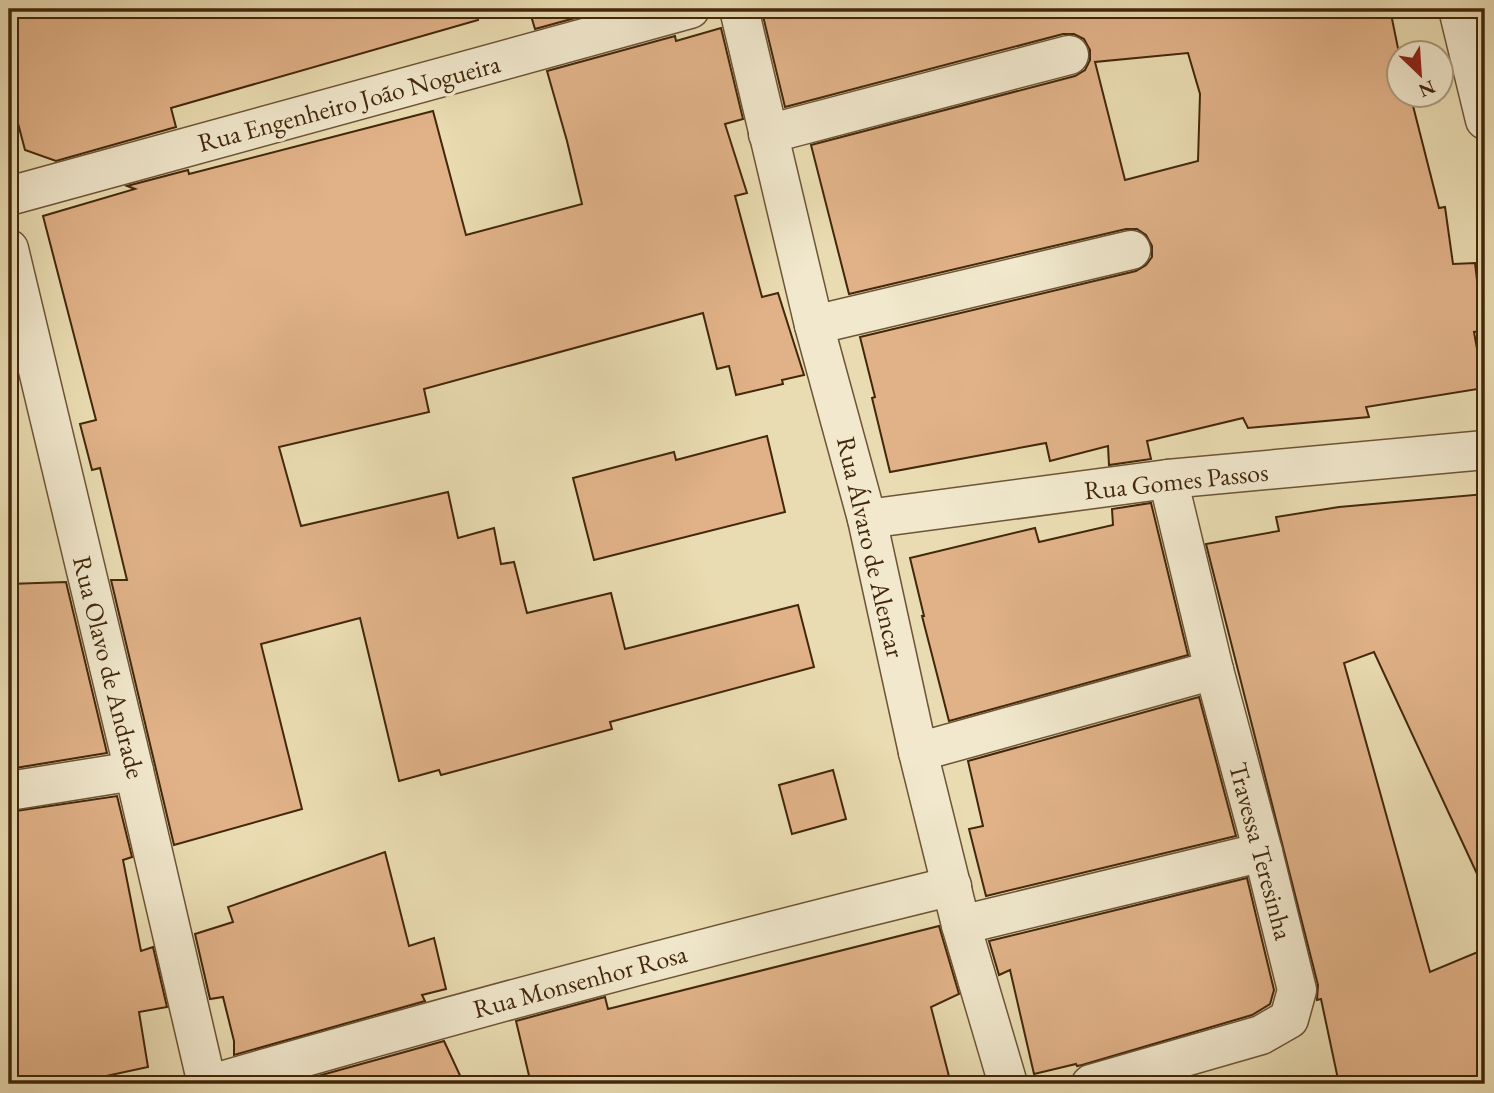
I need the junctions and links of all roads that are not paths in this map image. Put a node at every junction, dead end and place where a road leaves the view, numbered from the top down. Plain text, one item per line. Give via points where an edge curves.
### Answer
1 (690, 9) edge
2 (739, 9) edge
3 (1458, 9) edge
4 (1069, 55) dead end
5 (1485, 120) edge
6 (768, 134) junction
7 (9, 196) edge
8 (9, 249) edge
9 (1131, 250) dead end
10 (814, 324) junction
11 (1485, 450) edge
12 (1168, 480) junction
13 (867, 519) junction
14 (1214, 670) junction
15 (918, 752) junction
16 (134, 771) junction
17 (9, 791) edge
18 (1263, 852) junction
19 (952, 886) junction
20 (961, 925) junction
21 (209, 1084) edge
22 (1008, 1084) edge
23 (1091, 1084) edge

1 - 7 street, Rua Engenheiro João Nogueira
2 - 6 street, Rua Álvaro de Alencar
3 - 5 street
4 - 6 street
6 - 10 street, Rua Álvaro de Alencar
8 - 16 street, Rua Olavo de Andrade
9 - 10 street
10 - 13 street, Rua Álvaro de Alencar
11 - 12 street, Rua Gomes Passos
12 - 13 street, Rua Gomes Passos
12 - 14 street, Travessa Teresinha
13 - 15 street, Rua Álvaro de Alencar
14 - 15 street
14 - 18 street, Travessa Teresinha
15 - 19 street, Rua Álvaro de Alencar
16 - 17 street
16 - 21 street, Rua Olavo de Andrade
18 - 20 street
18 - 23 street, Travessa Teresinha via 1297,990 1289,1019 1261,1035
19 - 20 street, Rua Álvaro de Alencar
19 - 21 street, Rua Monsenhor Rosa via 432,1020
20 - 22 street, Rua Álvaro de Alencar

